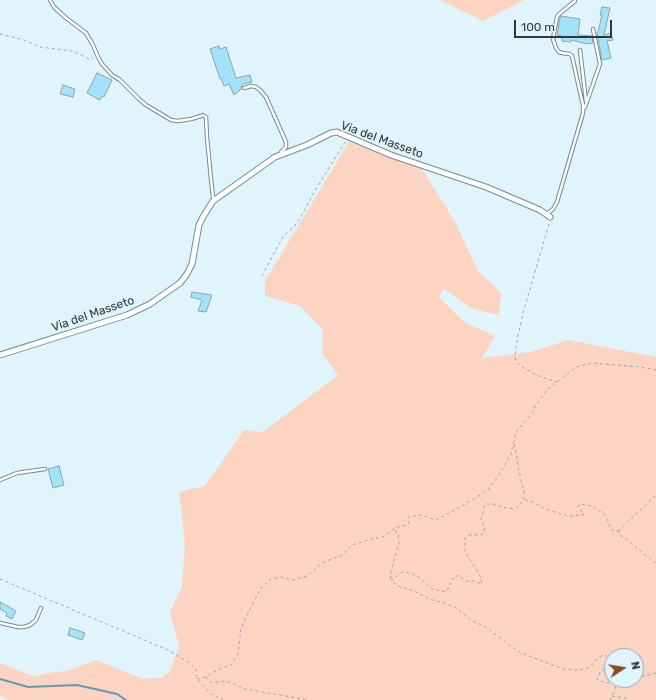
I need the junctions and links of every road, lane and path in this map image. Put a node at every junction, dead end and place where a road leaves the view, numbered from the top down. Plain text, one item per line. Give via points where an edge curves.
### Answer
1 (50, 0) edge
2 (575, 1) edge
3 (593, 29) dead end
4 (0, 34) edge
5 (580, 50) dead end
6 (98, 58) junction
7 (244, 88) dead end
8 (586, 103) junction
9 (583, 108) junction
10 (348, 137) junction
11 (281, 155) junction
12 (215, 200) junction
13 (548, 216) junction
14 (262, 276) dead end
15 (0, 355) edge
16 (656, 370) edge
17 (557, 382) junction
18 (514, 444) junction
19 (45, 469) dead end
20 (0, 480) edge
21 (656, 495) edge
22 (524, 500) junction
23 (395, 528) junction
24 (618, 532) junction
25 (656, 563) edge
26 (0, 579) edge
27 (392, 580) junction
28 (41, 608) dead end
29 (0, 623) edge
30 (604, 655) edge
31 (604, 669) edge
32 (656, 673) edge
33 (644, 676) edge
34 (205, 677) junction
35 (197, 679) junction
36 (604, 682) edge
37 (615, 688) edge
38 (612, 696) junction
39 (223, 700) edge
40 (309, 700) edge
41 (610, 700) edge
42 (629, 700) edge

1 - 6 lane via 66,18 86,33
2 - 9 lane via 557,17 553,39 559,52 572,56
3 - 8 lane via 600,64
4 - 6 path via 40,47 72,51 89,59
5 - 8 lane
6 - 12 lane via 112,75 146,105 171,120 191,119 203,115 206,117
7 - 11 lane via 256,87 266,97 286,142 286,147 280,152
8 - 9 lane
9 - 13 lane via 557,202
10 - 11 street, Via del Masseto via 338,132 331,133
10 - 13 street, Via del Masseto via 486,187 540,210
10 - 14 path via 303,213 293,228 284,235
11 - 12 street, Via del Masseto
12 - 15 street, Via del Masseto via 199,225 192,264 180,284 127,316
13 - 17 path via 550,223 523,313 515,355 516,361 522,367
16 - 17 path via 592,363 576,367
17 - 18 path via 547,390 534,411 516,432
18 - 22 path
18 - 23 path via 511,456 488,490 436,520 422,515 408,517 409,523
19 - 20 lane via 17,473
21 - 24 path
22 - 24 path via 568,516 584,515 578,506 580,504 592,506 604,514 612,530
22 - 27 path via 515,509 485,504 481,519 485,528 483,534 469,535 465,538 465,552 481,576 482,584 466,581 458,574 452,579 446,592 432,589 411,573 402,572
23 - 27 path via 398,543 390,575
23 - 34 path via 381,538 352,545 342,555 322,563 307,576 294,580 282,577 271,579 261,588 246,617 241,629 238,654 231,665
24 - 25 path
26 - 35 path via 168,650 196,669
27 - 30 path via 398,586 454,607 519,652 563,669 588,668
28 - 29 lane via 36,620 30,625 18,627
31 - 36 path via 597,680
32 - 33 path
34 - 35 path
34 - 40 path via 212,683 225,681 245,689
35 - 39 path via 211,694
37 - 38 path
38 - 41 path
38 - 42 path

